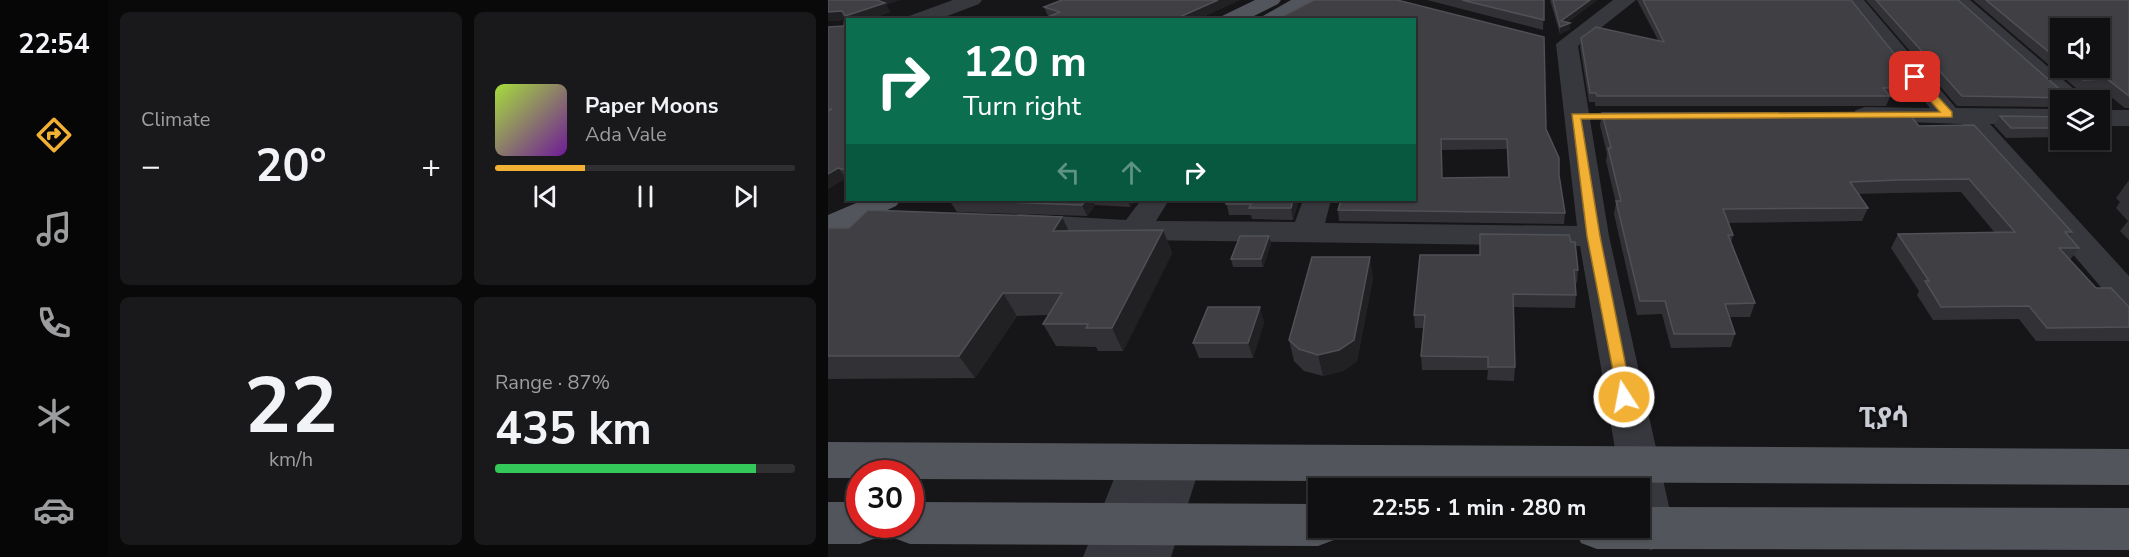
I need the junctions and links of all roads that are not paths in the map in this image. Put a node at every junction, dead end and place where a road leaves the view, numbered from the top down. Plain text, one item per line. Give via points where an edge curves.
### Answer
1 (972, 0) edge
2 (1270, 0) edge
3 (1306, 0) edge
4 (1626, 0) edge
5 (1854, 0) edge
6 (1958, 0) edge
7 (944, 17) edge
8 (1233, 18) edge
9 (1270, 18) edge
10 (2061, 90) edge
11 (1843, 115) edge
12 (1958, 115) junction
13 (2050, 117) edge
14 (2110, 118) edge
15 (2129, 118) edge
16 (1154, 201) edge
17 (1317, 201) edge
18 (895, 210) edge
19 (837, 211) edge
20 (995, 224) edge
21 (1135, 231) junction
22 (1307, 232) junction
23 (1594, 236) junction
24 (2129, 298) edge
25 (828, 460) edge
26 (1160, 463) junction
27 (1638, 466) junction
28 (2128, 469) edge
29 (828, 523) edge
30 (846, 523) edge
31 (924, 524) edge
32 (1308, 526) edge
33 (1652, 529) joint
34 (2129, 530) edge
35 (1112, 540) edge
36 (1154, 540) edge

1 - 7 street
2 - 8 main road
3 - 9 main road
4 - 23 street via 1556,41 1587,116
5 - 12 street via 1881,37
6 - 10 street
11 - 12 street
12 - 13 street
12 - 24 street
14 - 15 street
16 - 21 street
17 - 22 street
18 - 19 street
20 - 21 street
21 - 22 street
22 - 23 street
23 - 27 street
25 - 26 main road
26 - 27 main road
26 - 35 street
26 - 36 street
27 - 28 main road
27 - 33 street
29 - 30 main road
31 - 35 main road
32 - 36 main road
33 - 34 main road
35 - 36 main road

